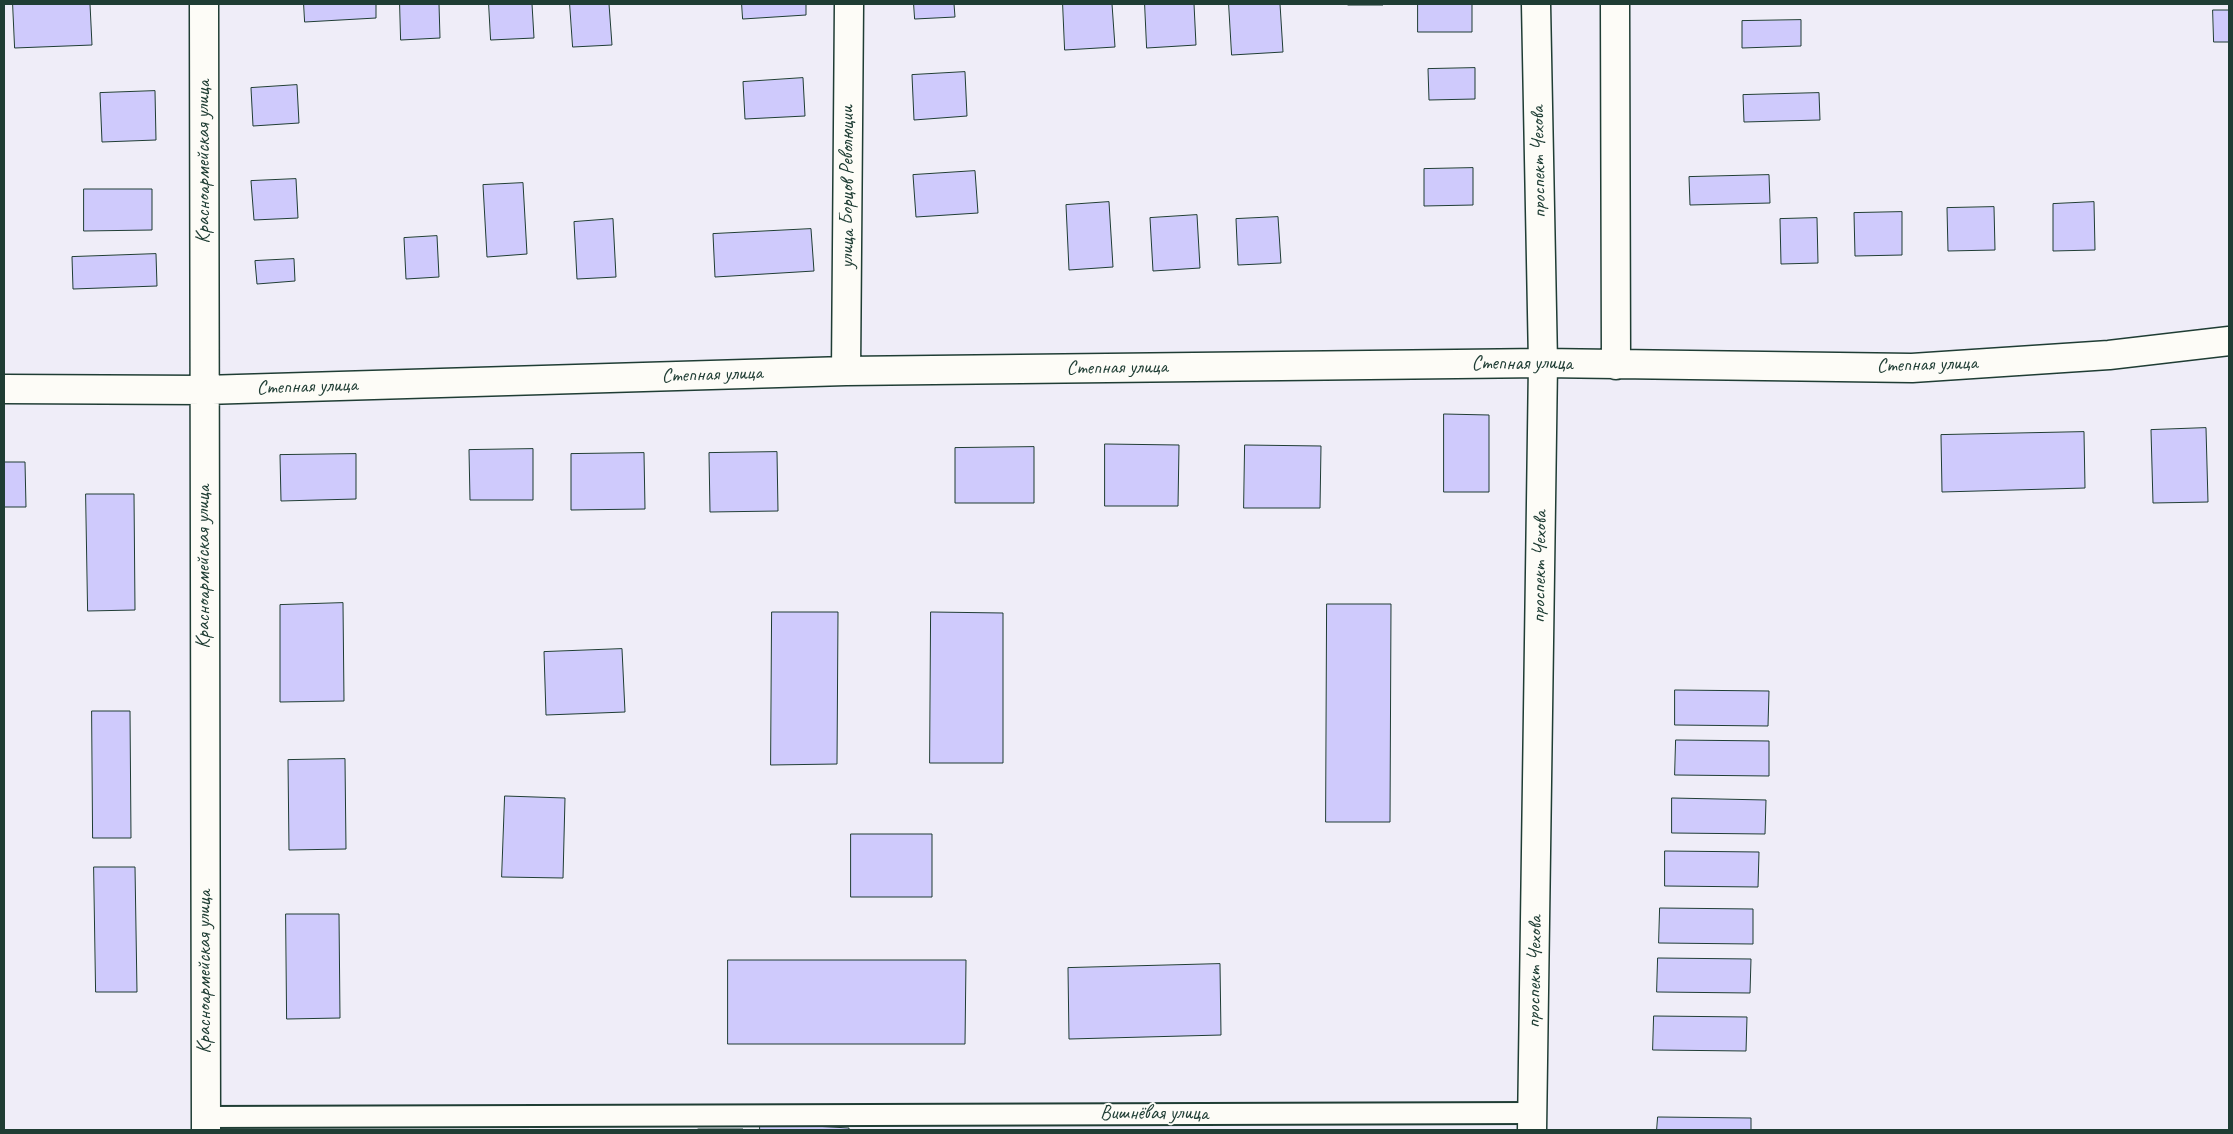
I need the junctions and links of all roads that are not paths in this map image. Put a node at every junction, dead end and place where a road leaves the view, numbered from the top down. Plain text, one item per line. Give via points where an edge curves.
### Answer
1 (204, 4) edge
2 (849, 4) edge
3 (1536, 4) edge
4 (1615, 4) edge
5 (2229, 342) edge
6 (1543, 363) junction
7 (1616, 365) junction
8 (846, 371) junction
9 (4, 388) edge
10 (204, 390) junction
11 (1533, 1121) edge
12 (206, 1124) edge

1 - 10 street, Красноармейская улица
2 - 8 street, улица Борцов Революции
3 - 6 street, проспект Чехова
4 - 7 street
5 - 7 street, Степная улица via 2109,355 1912,368
6 - 7 street, Степная улица
6 - 8 street, Степная улица
6 - 11 street, проспект Чехова
8 - 10 street, Степная улица
9 - 10 street, Степная улица
10 - 12 street, Красноармейская улица
11 - 12 lane, Вишнёвая улица

